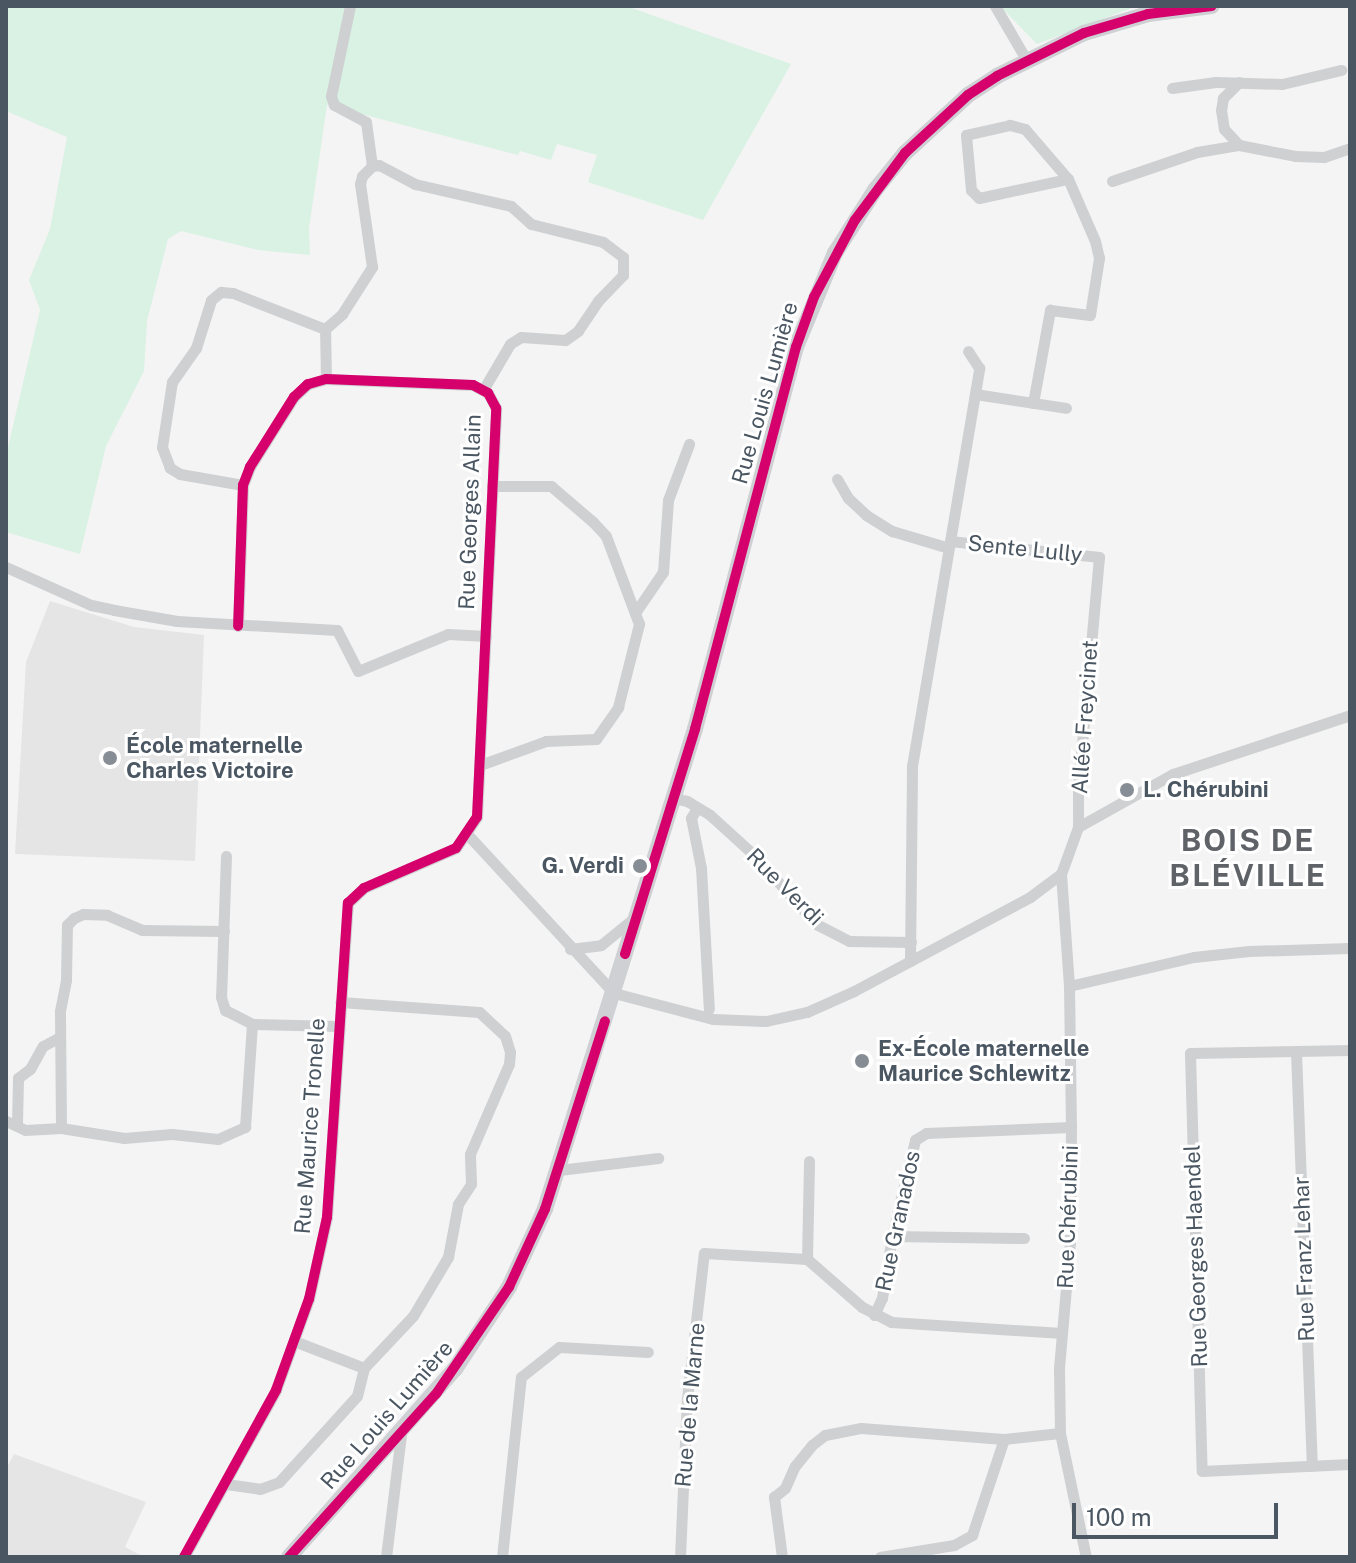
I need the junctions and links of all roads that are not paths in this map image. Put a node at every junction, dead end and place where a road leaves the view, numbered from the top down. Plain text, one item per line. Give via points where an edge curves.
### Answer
1 (350, 6) edge
2 (995, 6) edge
3 (1212, 6) edge
4 (1026, 59) junction
5 (1341, 70) dead end
6 (1240, 82) junction
7 (1172, 88) dead end
8 (1239, 145) junction
9 (1350, 148) edge
10 (372, 166) junction
11 (1068, 179) junction
12 (1112, 181) dead end
13 (325, 329) junction
14 (968, 351) dead end
15 (326, 379) junction
16 (483, 390) junction
17 (975, 394) junction
18 (1033, 403) junction
19 (1066, 408) dead end
20 (689, 444) dead end
21 (837, 479) dead end
22 (243, 485) junction
23 (492, 486) junction
24 (950, 544) junction
25 (1099, 557) joint
26 (6, 567) edge
27 (635, 613) junction
28 (238, 626) junction
29 (486, 636) junction
30 (1350, 715) edge
31 (480, 765) junction
32 (673, 798) junction
33 (697, 808) junction
34 (1078, 827) junction
35 (468, 835) junction
36 (226, 856) dead end
37 (1061, 874) junction
38 (643, 903) junction
39 (224, 931) junction
40 (911, 942) junction
41 (1350, 948) edge
42 (570, 949) junction
43 (910, 961) junction
44 (1069, 986) junction
45 (614, 993) junction
46 (340, 1002) junction
47 (709, 1009) dead end
48 (252, 1024) junction
49 (338, 1026) junction
50 (60, 1037) junction
51 (1350, 1050) edge
52 (1296, 1052) junction
53 (11, 1122) edge
54 (1071, 1127) junction
55 (61, 1128) junction
56 (658, 1158) dead end
57 (809, 1161) dead end
58 (559, 1170) junction
59 (892, 1236) junction
60 (1024, 1238) dead end
61 (807, 1259) junction
62 (874, 1315) junction
63 (1062, 1333) junction
64 (294, 1341) junction
65 (648, 1352) dead end
66 (364, 1368) junction
67 (1060, 1433) junction
68 (401, 1434) junction
69 (1004, 1439) junction
70 (1350, 1464) edge
71 (1312, 1466) junction
72 (226, 1484) junction
73 (184, 1557) edge
74 (289, 1557) edge
75 (386, 1557) edge
76 (502, 1557) edge
77 (680, 1557) edge
78 (782, 1557) edge
79 (880, 1557) edge
80 (1086, 1557) edge

1 - 10 street via 331,96 334,105 366,122
2 - 4 street
3 - 4 main road, Rue Louis Lumière via 1114,23
4 - 32 main road, Rue Louis Lumière via 968,95 905,153 835,253 796,347
5 - 6 street via 1282,84
6 - 7 street
6 - 8 street via 1223,98 1221,110 1224,129
8 - 9 street via 1324,157
8 - 12 street via 1197,152
10 - 13 street via 360,184 372,267 342,314
10 - 16 street via 415,184 511,206 531,224 603,242 623,257 623,275 578,331 565,340 521,337 510,344
11 - 11 street via 1025,129 1010,125 966,135 971,190 979,198
11 - 18 street via 1099,258 1090,315 1050,310
13 - 15 street
13 - 22 street via 233,293 221,292 211,300 196,348 172,382 162,447 170,468 180,474
14 - 17 street via 979,368
15 - 16 street, Rue Georges Allain via 473,385
15 - 22 street via 308,384 294,397
16 - 23 street, Rue Georges Allain via 496,408
17 - 18 street
17 - 24 street
18 - 19 street
20 - 27 street via 668,500 663,572
21 - 24 street, Sente Lully via 848,498 892,531
22 - 28 street
23 - 27 street via 551,486 593,522 606,536
23 - 29 street, Rue Georges Allain
24 - 25 street, Sente Lully
24 - 40 street via 912,766
25 - 34 street, Allée Freycinet
26 - 28 street via 91,605
27 - 31 street via 639,624 618,707 596,739 546,741
28 - 29 street via 337,630 358,671 448,634
29 - 31 street, Rue Georges Allain
30 - 34 street via 1173,774
31 - 35 street, Rue Georges Allain via 477,817
32 - 33 street, Rue Verdi
32 - 38 main road, Rue Louis Lumière
33 - 40 street, Rue Verdi via 755,856 816,924 849,941
33 - 47 street via 691,818 701,868
34 - 37 street, Allée Freycinet
35 - 42 street
35 - 46 street, Rue Maurice Tronelle via 456,848 351,898
36 - 39 street
37 - 43 street via 1030,897
37 - 44 street, Rue Chérubini
38 - 42 street via 616,937
38 - 45 main road, Rue Louis Lumière
39 - 48 street via 221,997 225,1010
39 - 50 street via 142,930 107,915 74,918 67,925
40 - 43 street
41 - 44 street via 1194,957
42 - 45 street
43 - 45 street via 807,1012 766,1021 713,1019
44 - 54 street, Rue Chérubini
45 - 58 main road, Rue Louis Lumière
46 - 49 street, Rue Maurice Tronelle
46 - 66 street via 479,1012 505,1036 510,1052 470,1154 471,1184 458,1204 448,1257 413,1316
48 - 49 street
48 - 55 street via 245,1127 218,1139 172,1134 124,1138
49 - 64 street, Rue Maurice Tronelle via 327,1217
50 - 53 street via 43,1046 18,1078
50 - 55 street
51 - 52 street, Rue Georges Haendel
52 - 71 street, Rue Franz Lehar
52 - 71 street, Rue Georges Haendel via 1190,1053 1202,1471
53 - 55 street via 25,1130
54 - 59 street, Rue Granados via 926,1133 915,1140
54 - 63 street, Rue Chérubini via 1070,1242
56 - 58 street
57 - 61 street
58 - 68 main road, Rue Louis Lumière via 530,1246 490,1319
59 - 60 street
59 - 62 street, Rue Granados via 882,1298
61 - 62 street
61 - 77 street, Rue de la Marne via 704,1253 687,1399
62 - 63 street via 891,1322
63 - 67 street, Rue Chérubini
64 - 66 street
64 - 72 street, Rue Maurice Tronelle via 276,1390
65 - 76 street via 559,1347 521,1377
66 - 72 street via 357,1396 279,1482 260,1489
67 - 69 street
67 - 80 street, Rue Chérubini
68 - 74 main road, Rue Louis Lumière
68 - 75 street
69 - 78 street via 899,1428 843,1429 825,1435 774,1497
69 - 79 street via 972,1535 954,1545
70 - 71 street, Rue Georges Haendel
72 - 73 street, Rue Maurice Tronelle

